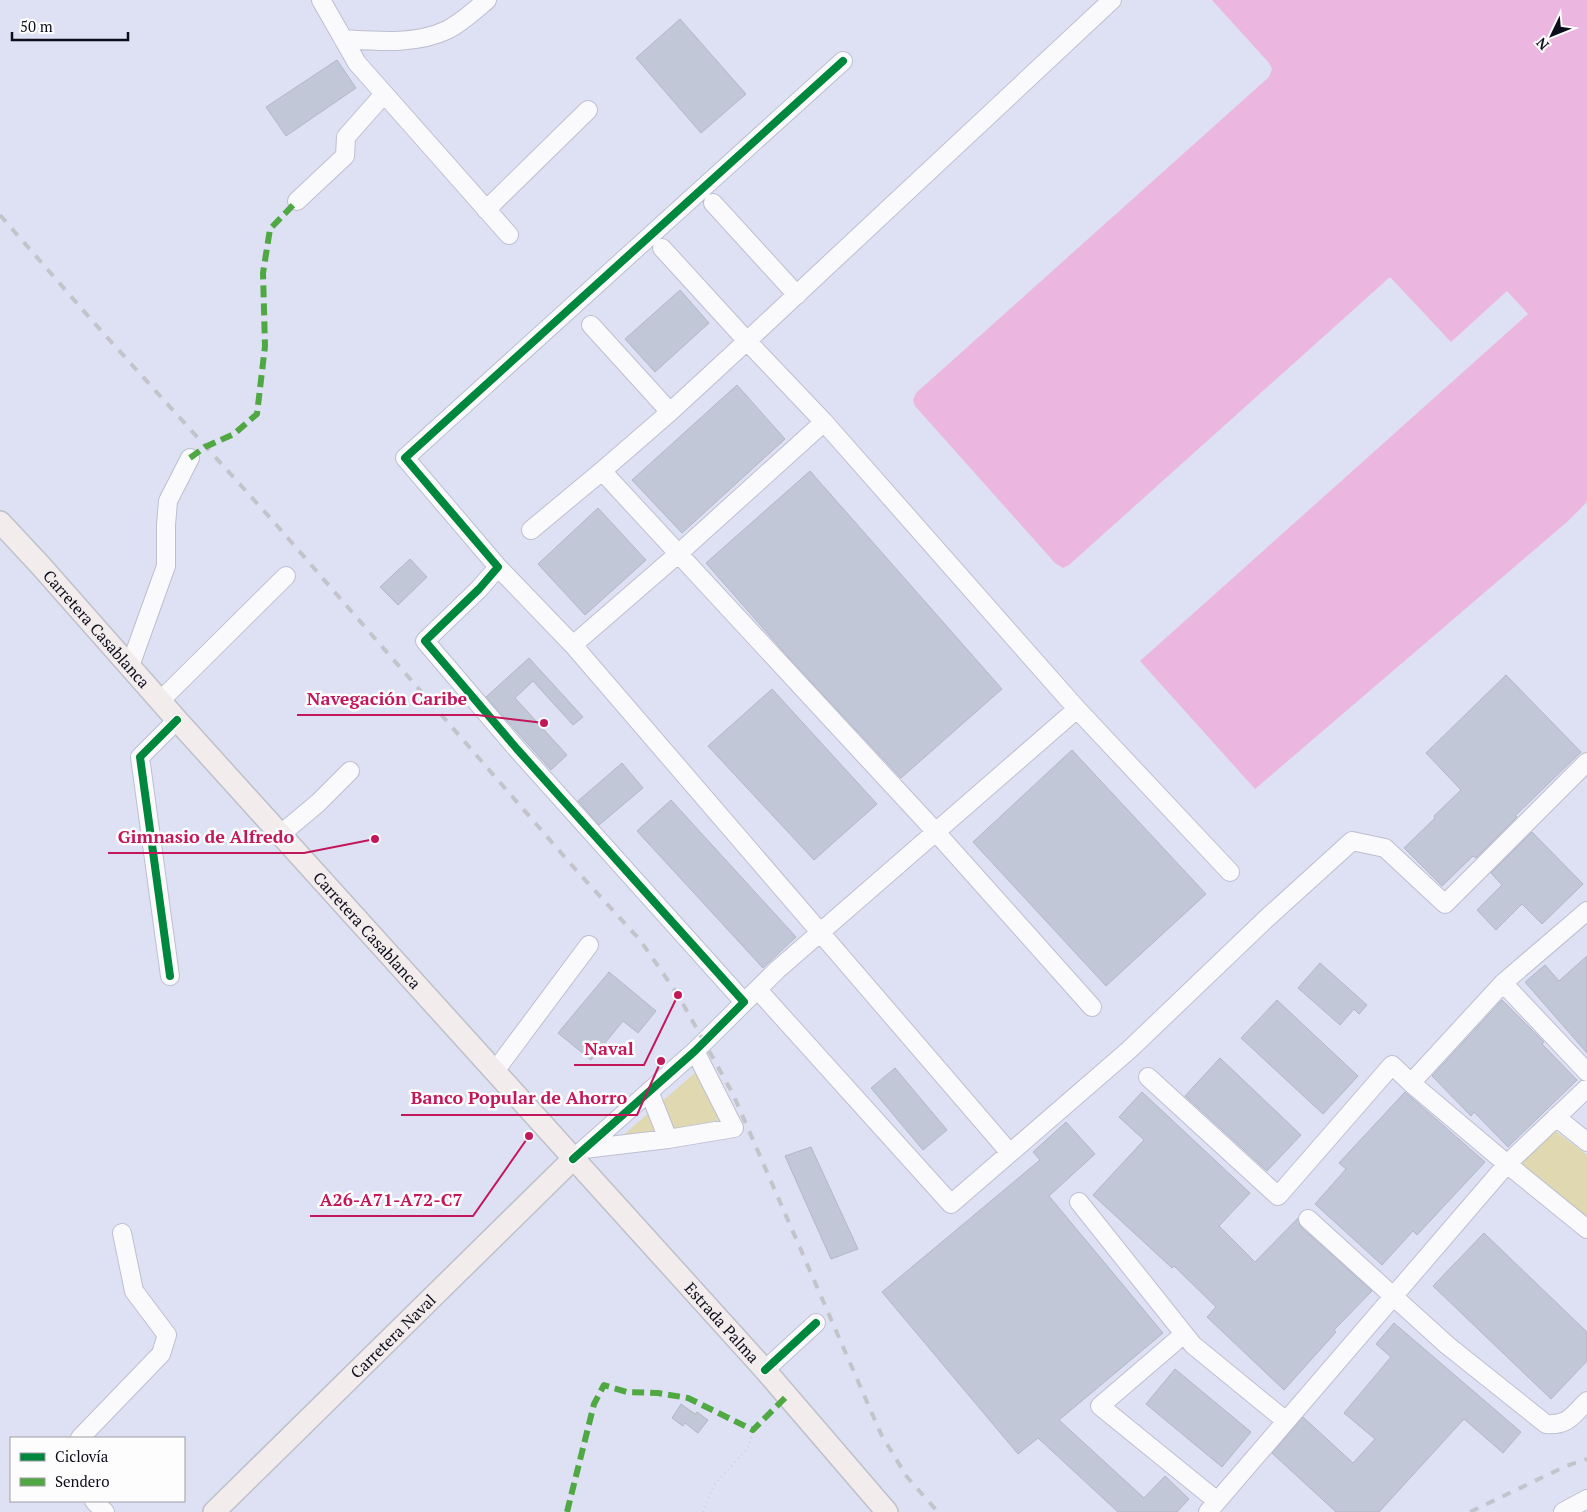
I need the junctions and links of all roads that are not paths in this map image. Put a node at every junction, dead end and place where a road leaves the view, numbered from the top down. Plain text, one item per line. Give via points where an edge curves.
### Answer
1 (321, 0) edge
2 (487, 0) edge
3 (1112, 0) edge
4 (343, 39) junction
5 (843, 61) dead end
6 (384, 94) junction
7 (588, 110) dead end
8 (297, 201) dead end
9 (714, 203) dead end
10 (486, 210) junction
11 (509, 235) dead end
12 (662, 248) dead end
13 (797, 295) junction
14 (591, 325) dead end
15 (747, 341) junction
16 (670, 412) junction
17 (824, 422) junction
18 (190, 458) dead end
19 (602, 471) junction
20 (0, 522) edge
21 (531, 530) dead end
22 (678, 554) junction
23 (498, 567) junction
24 (286, 576) dead end
25 (573, 645) junction
26 (130, 666) junction
27 (160, 701) junction
28 (1077, 709) junction
29 (177, 720) junction
30 (1587, 762) edge
31 (350, 772) dead end
32 (935, 832) junction
33 (281, 834) junction
34 (1230, 872) dead end
35 (1587, 911) edge
36 (821, 933) junction
37 (589, 945) dead end
38 (170, 976) dead end
39 (1503, 983) junction
40 (758, 990) junction
41 (744, 1002) junction
42 (1092, 1007) dead end
43 (695, 1051) junction
44 (495, 1071) junction
45 (1587, 1072) edge
46 (1148, 1077) dead end
47 (1411, 1083) junction
48 (1587, 1088) edge
49 (649, 1091) junction
50 (1556, 1117) junction
51 (668, 1139) junction
52 (1587, 1142) edge
53 (1010, 1153) junction
54 (579, 1154) junction
55 (1507, 1164) junction
56 (1079, 1202) dead end
57 (1308, 1219) dead end
58 (1587, 1229) edge
59 (122, 1233) dead end
60 (1394, 1296) junction
61 (816, 1323) dead end
62 (1184, 1334) junction
63 (765, 1370) junction
64 (1587, 1401) edge
65 (1286, 1421) junction
66 (81, 1437) edge
67 (1587, 1499) edge
68 (95, 1502) edge
69 (1213, 1507) edge
70 (105, 1512) edge
71 (214, 1512) edge
72 (886, 1512) edge
73 (1563, 1512) edge

1 - 4 street
2 - 4 street via 458,24 419,39
3 - 13 street
4 - 6 street via 356,63
5 - 23 street via 404,458
6 - 8 street via 346,137 345,156
6 - 10 street
7 - 10 street
9 - 13 street
10 - 11 street
12 - 15 street
13 - 15 street
14 - 16 street
15 - 16 street
15 - 17 street
16 - 19 street
17 - 22 street
17 - 28 street
18 - 26 street via 168,501 166,566
19 - 21 street
19 - 22 street
20 - 26 main road, Carretera Casablanca
22 - 25 street
22 - 32 street
23 - 25 street
23 - 41 street via 425,641 517,750
24 - 27 street
25 - 36 street
26 - 27 main road, Carretera Casablanca
27 - 29 main road, Carretera Casablanca
28 - 32 street
28 - 34 street
29 - 33 main road, Carretera Casablanca
29 - 38 street via 140,757
30 - 53 street via 1445,904 1385,848 1352,841 1129,1050
31 - 33 street
32 - 36 street
32 - 42 street
33 - 44 main road, Carretera Casablanca
35 - 39 street
36 - 40 street
36 - 53 street
37 - 44 street
39 - 45 street
39 - 47 street
40 - 41 street
40 - 53 street via 951,1204
41 - 43 street
43 - 49 street
43 - 51 street via 734,1128
44 - 54 main road, Carretera Casablanca
46 - 47 street via 1278,1196 1392,1066
47 - 55 street
48 - 50 street
49 - 51 street
49 - 54 street
50 - 52 street
50 - 55 street
51 - 54 street
54 - 63 main road, Estrada Palma
54 - 71 main road, Carretera Naval
55 - 58 street
55 - 60 street
56 - 62 street
57 - 60 street
59 - 66 street via 134,1291 167,1335 161,1354
60 - 64 street via 1447,1344 1546,1424 1558,1425 1568,1421
60 - 65 street
61 - 63 street
62 - 65 street via 1192,1345
62 - 69 street via 1100,1406
63 - 72 main road, Estrada Palma
65 - 69 street
67 - 73 street
68 - 70 street

